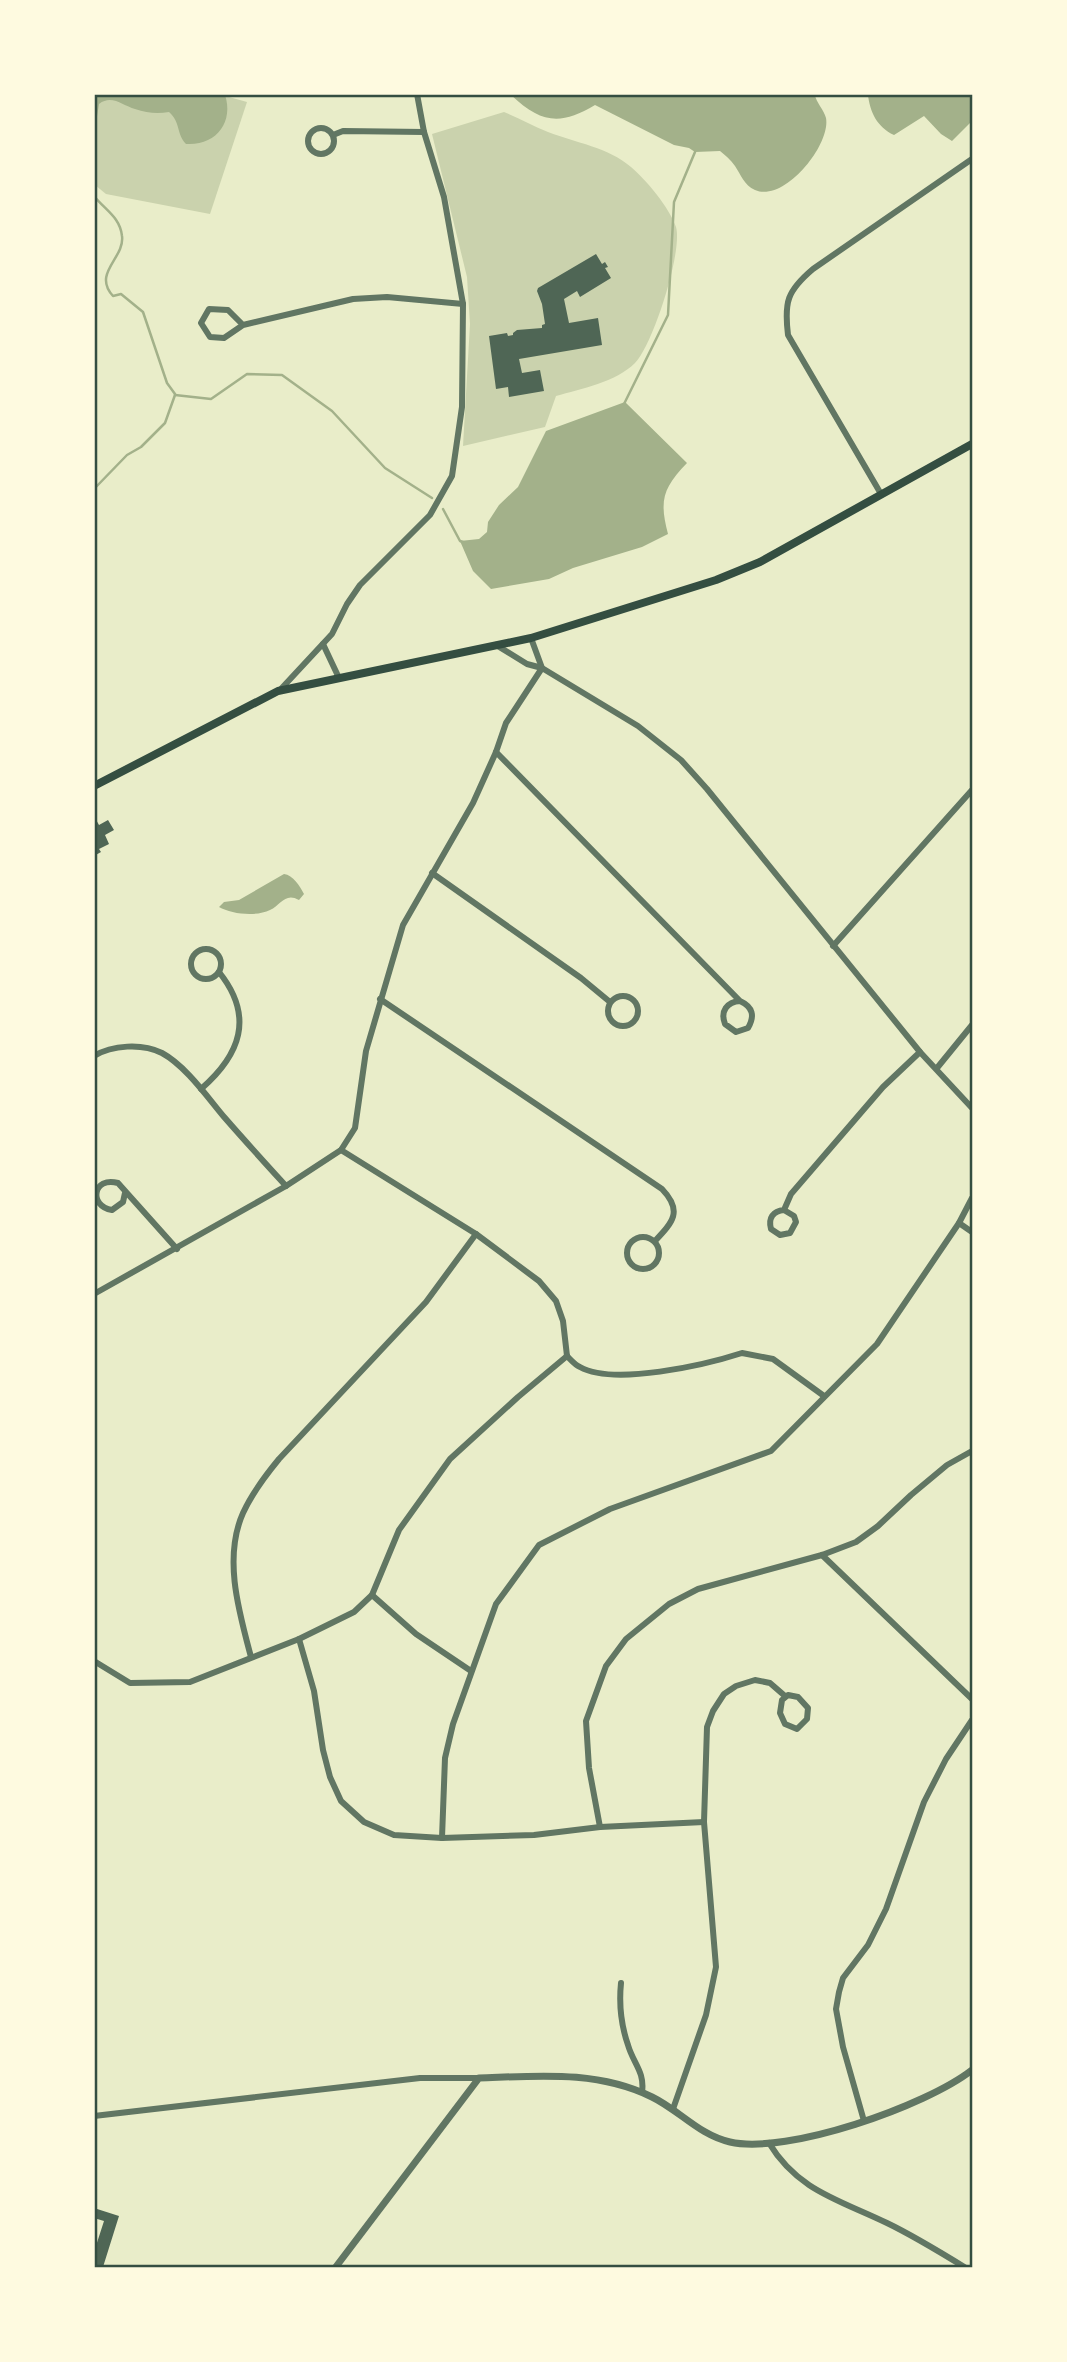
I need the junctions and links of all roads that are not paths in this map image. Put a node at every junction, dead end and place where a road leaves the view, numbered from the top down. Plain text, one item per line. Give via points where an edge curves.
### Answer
1 (418, 94) edge
2 (424, 132) junction
3 (334, 135) junction
4 (972, 159) edge
5 (463, 304) junction
6 (243, 326) junction
7 (972, 444) edge
8 (881, 494) junction
9 (531, 638) junction
10 (323, 644) junction
11 (496, 645) junction
12 (542, 668) junction
13 (339, 678) junction
14 (278, 691) junction
15 (496, 752) junction
16 (94, 786) edge
17 (972, 790) edge
18 (432, 873) junction
19 (833, 946) junction
20 (219, 972) junction
21 (380, 999) junction
22 (740, 1001) junction
23 (610, 1002) junction
24 (972, 1025) edge
25 (920, 1052) junction
26 (94, 1056) edge
27 (937, 1068) junction
28 (201, 1089) junction
29 (972, 1108) edge
30 (341, 1150) junction
31 (286, 1186) junction
32 (125, 1193) junction
33 (972, 1198) edge
34 (784, 1210) junction
35 (959, 1223) junction
36 (972, 1232) edge
37 (476, 1234) junction
38 (655, 1241) junction
39 (177, 1249) junction
40 (94, 1294) edge
41 (567, 1356) junction
42 (824, 1396) junction
43 (972, 1451) edge
44 (822, 1555) junction
45 (372, 1595) junction
46 (299, 1639) junction
47 (251, 1657) junction
48 (94, 1661) edge
49 (471, 1671) junction
50 (785, 1696) junction
51 (972, 1699) edge
52 (972, 1720) edge
53 (704, 1822) junction
54 (600, 1827) junction
55 (442, 1838) junction
56 (621, 1983) dead end
57 (972, 2070) edge
58 (478, 2078) junction
59 (642, 2092) junction
60 (673, 2109) junction
61 (94, 2116) edge
62 (864, 2121) junction
63 (769, 2143) junction
64 (335, 2267) edge
65 (966, 2267) edge

1 - 2 street
2 - 3 street via 343,131
2 - 5 street via 444,197
3 - 3 street via 326,128 316,129 308,139 311,149 320,154 330,152
4 - 8 street via 813,270 797,283 788,299 788,335
5 - 6 street via 387,297 353,299
5 - 10 street via 462,407 452,477 430,515 360,585
6 - 6 street via 228,310 209,309 201,323 210,337 224,338
7 - 8 main road
8 - 9 main road via 760,562
9 - 11 main road
9 - 12 street
10 - 13 street
10 - 14 street
11 - 12 street
11 - 13 main road
12 - 15 street via 506,723
12 - 19 street via 638,726 681,760
13 - 14 main road
14 - 16 main road
15 - 18 street via 473,803
15 - 22 street
17 - 19 street
18 - 21 street via 403,925
18 - 23 street
19 - 25 street
20 - 20 street via 221,958 215,951 206,948 194,954 192,969 197,976 205,979
20 - 28 street via 237,1001 239,1030 231,1057
21 - 30 street via 366,1051 355,1128
21 - 38 street via 662,1189 674,1217
22 - 22 street via 723,1012 725,1024 736,1032 748,1028 753,1020 748,1005
23 - 23 street via 607,1010 613,1023 626,1026 636,1019 638,1006 629,997 622,995
24 - 27 street
25 - 27 street
25 - 34 street via 883,1087 792,1194
26 - 28 street via 125,1047 162,1053
27 - 29 street
28 - 31 street
30 - 31 street
30 - 37 street
31 - 39 street
32 - 32 street via 123,1202 112,1209 100,1205 96,1195 99,1186 109,1181 118,1183
32 - 39 street
33 - 35 street
34 - 34 street via 777,1210 769,1222 780,1235 790,1233 796,1222
35 - 36 street
35 - 42 street via 877,1344
37 - 41 street via 539,1281 556,1301
37 - 47 street via 426,1302 279,1459 242,1515 234,1575
38 - 38 street via 634,1239 627,1254 630,1262 636,1267 653,1265 659,1249
39 - 40 street
41 - 42 street via 580,1367 631,1375 742,1353 757,1355 773,1359
41 - 45 street via 450,1459 399,1530
42 - 49 street via 771,1451 610,1508 539,1545 496,1604
43 - 44 street via 947,1465 856,1542
44 - 51 street
44 - 54 street via 698,1589 669,1604 626,1639 606,1666 586,1721
45 - 46 street via 354,1612
45 - 49 street via 416,1634
46 - 47 street
46 - 55 street via 314,1690 323,1750 341,1801 364,1822 394,1836
47 - 48 street via 190,1682 130,1683
49 - 55 street via 445,1758
50 - 50 street via 780,1705 782,1720 797,1729 807,1719 808,1708 798,1697
50 - 53 street via 771,1683 755,1680 736,1686 718,1702 707,1727
52 - 62 street via 924,1802 886,1909 839,1992 836,2009 843,2047
53 - 54 street
53 - 60 street via 716,1967 706,2015
54 - 55 street
56 - 59 street via 622,2017 628,2046 644,2080
57 - 62 street via 925,2098
58 - 59 street via 585,2077
58 - 61 street via 420,2078
58 - 64 street
59 - 60 street
60 - 63 street via 722,2139
62 - 63 street
63 - 65 street via 785,2167 810,2187

